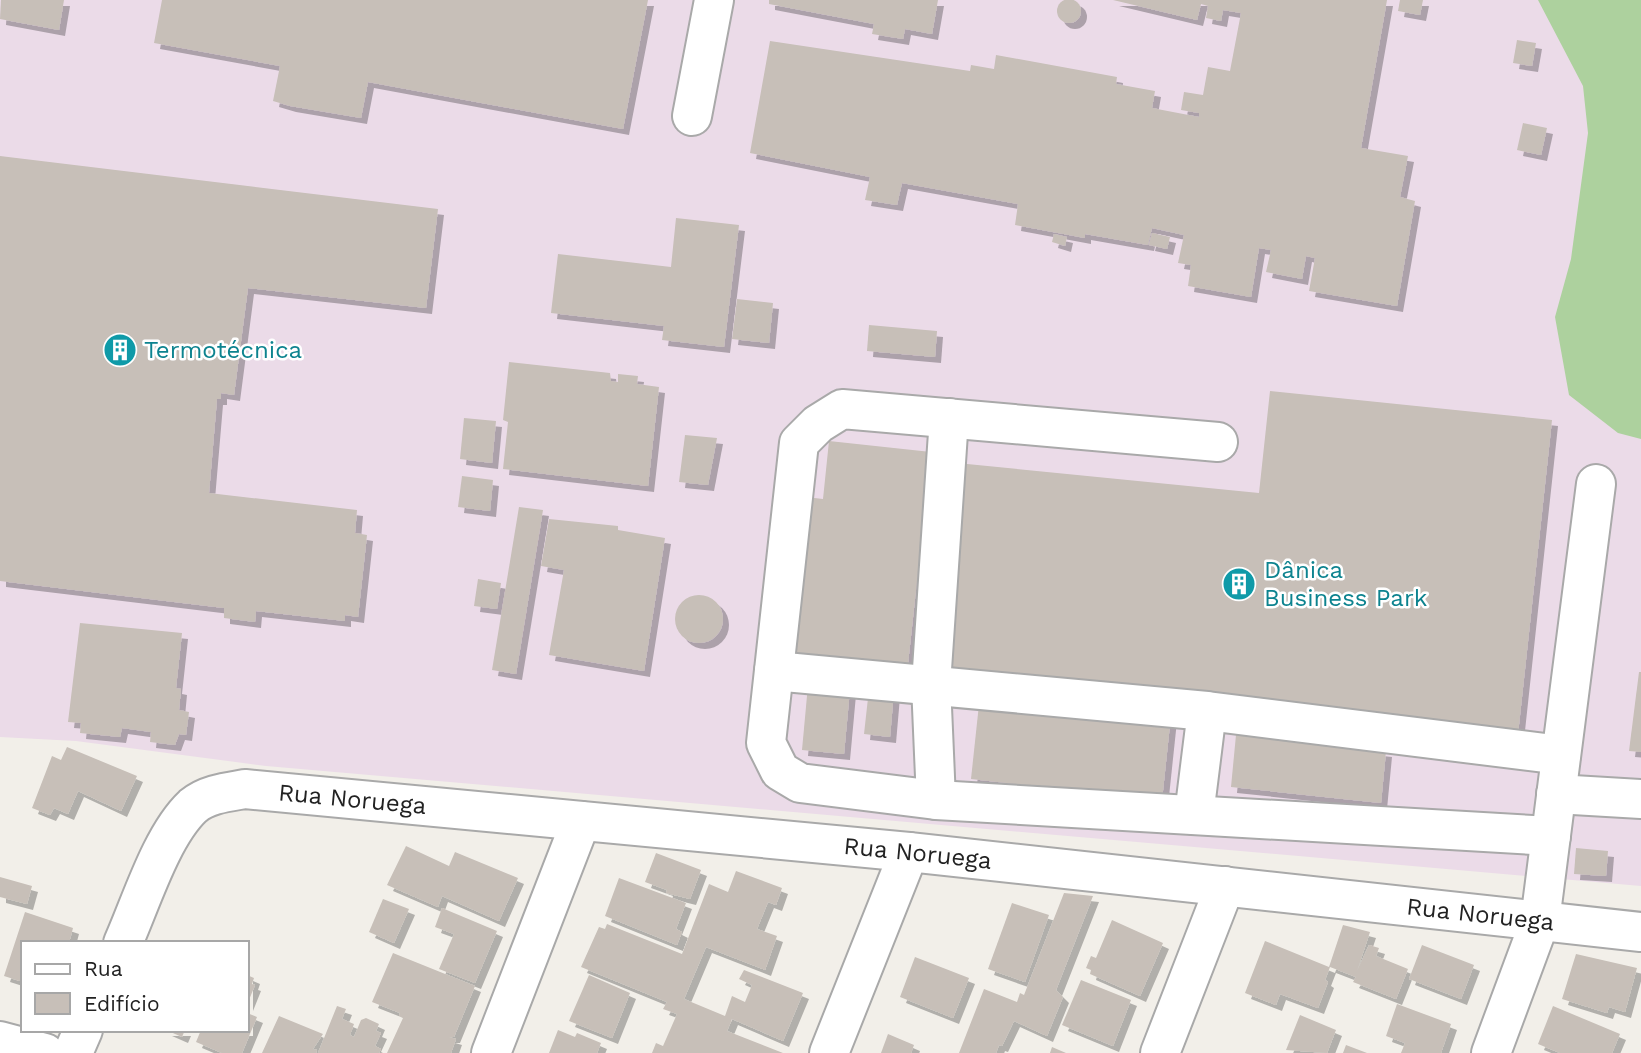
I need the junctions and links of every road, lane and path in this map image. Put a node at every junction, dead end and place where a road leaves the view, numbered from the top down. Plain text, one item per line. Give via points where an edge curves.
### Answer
1 (714, 0) edge
2 (692, 116) dead end
3 (949, 418) junction
4 (1219, 442) dead end
5 (1596, 484) dead end
6 (774, 671) junction
7 (931, 684) junction
8 (1207, 711) junction
9 (1562, 755) junction
10 (1556, 794) junction
11 (1641, 799) edge
12 (936, 800) junction
13 (1194, 815) junction
14 (581, 821) junction
15 (1551, 836) junction
16 (909, 852) junction
17 (1225, 886) junction
18 (1540, 921) junction
19 (1641, 932) edge
20 (124, 941) edge
21 (82, 1032) edge
22 (0, 1041) edge
23 (45, 1053) edge
24 (73, 1053) edge
25 (491, 1053) edge
26 (829, 1053) edge
27 (1160, 1053) edge
28 (1491, 1053) edge

1 - 2 street
3 - 4 street
3 - 6 street via 842,410 818,424 799,443
3 - 7 street
5 - 9 street
6 - 7 street
6 - 12 street via 766,743 780,771 800,783
7 - 8 street
7 - 12 street
8 - 9 street
8 - 13 street
9 - 10 street
10 - 11 street
10 - 15 street
12 - 13 street
13 - 15 street
14 - 16 street, Rua Noruega
14 - 20 street, Rua Noruega via 245,789 219,793 194,805 165,849
14 - 25 street
15 - 18 street
16 - 17 street, Rua Noruega
16 - 26 street
17 - 18 street, Rua Noruega
17 - 27 street
18 - 19 street, Rua Noruega
18 - 28 street
21 - 24 street
22 - 23 street

